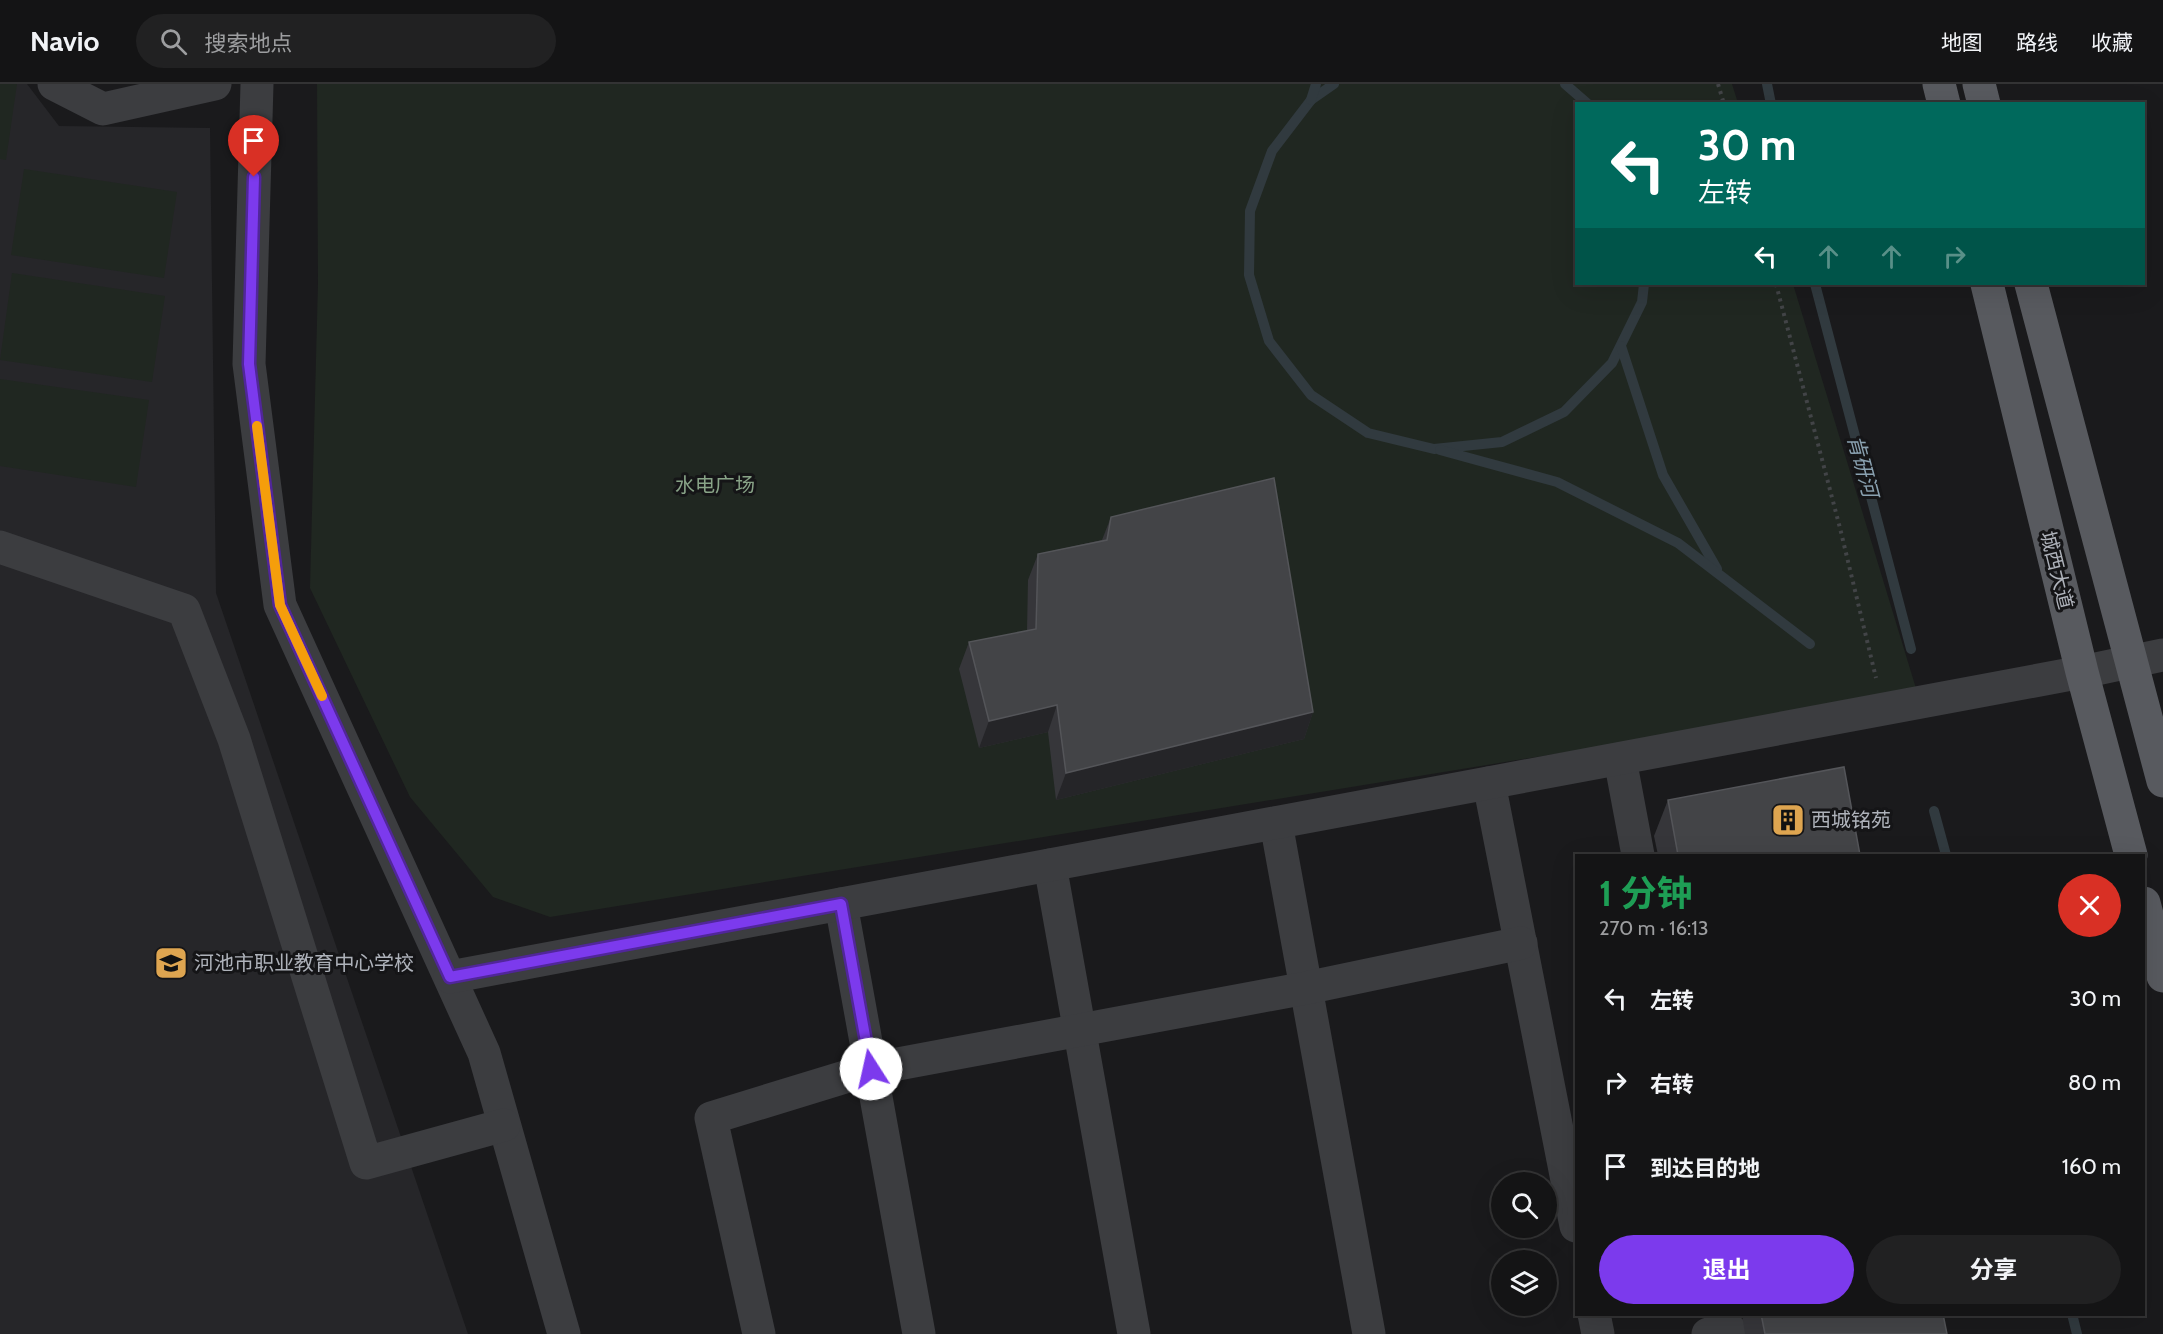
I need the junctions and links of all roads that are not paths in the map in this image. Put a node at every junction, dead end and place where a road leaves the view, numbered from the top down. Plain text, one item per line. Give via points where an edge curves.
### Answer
1 (54, 84) edge
2 (215, 84) edge
3 (257, 84) edge
4 (1939, 84) edge
5 (1978, 84) edge
6 (1944, 102) edge
7 (1983, 102) edge
8 (1988, 285) edge
9 (2031, 285) edge
10 (0, 547) edge
11 (2163, 655) edge
12 (2131, 662) junction
13 (2082, 672) junction
14 (1620, 759) junction
15 (2163, 781) edge
16 (1489, 783) junction
17 (1276, 823) junction
18 (1638, 854) edge
19 (2131, 854) edge
20 (1050, 865) junction
21 (841, 904) junction
22 (2145, 907) edge
23 (1521, 943) junction
24 (2163, 976) edge
25 (450, 977) junction
26 (1306, 988) junction
27 (1079, 1031) junction
28 (871, 1069) junction
29 (504, 1125) junction
30 (1575, 1221) edge
31 (1594, 1316) edge
32 (564, 1334) edge
33 (759, 1334) edge
34 (919, 1334) edge
35 (1134, 1334) edge
36 (1370, 1334) edge
37 (1598, 1334) edge

1 - 2 street via 103,109
3 - 25 street via 249,364 280,605
4 - 6 main road
5 - 7 main road
8 - 13 main road, 城西大道
9 - 12 main road
10 - 29 street via 184,610 234,740 366,1163
11 - 12 street
12 - 13 street
12 - 15 main road
13 - 14 street
13 - 19 main road, 城西大道
14 - 16 street
14 - 18 street
16 - 17 street
16 - 23 street
17 - 20 street
17 - 26 street
20 - 21 street
20 - 27 street
21 - 25 street
21 - 28 street
22 - 24 main road
23 - 26 street
23 - 30 street
25 - 29 street via 484,1053
26 - 27 street
26 - 36 street
27 - 28 street
27 - 35 street
28 - 33 street via 711,1118
28 - 34 street
29 - 32 street
31 - 37 street

